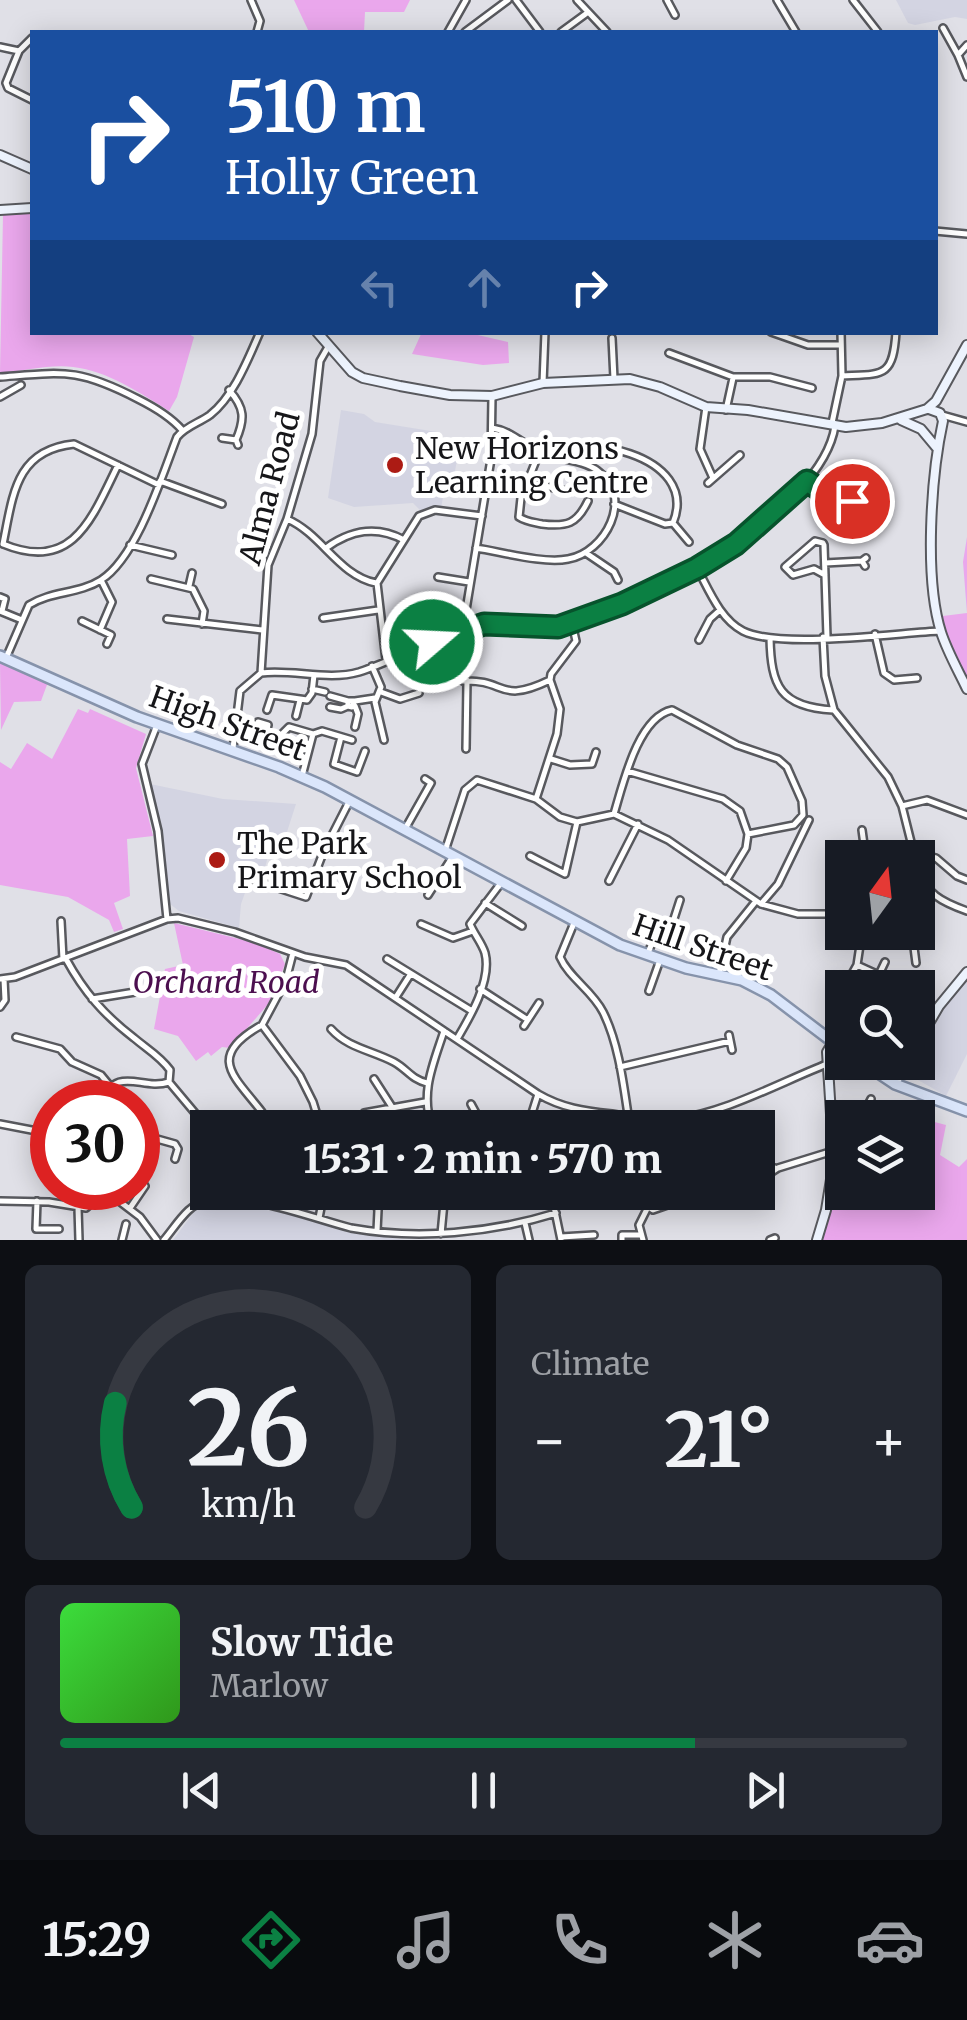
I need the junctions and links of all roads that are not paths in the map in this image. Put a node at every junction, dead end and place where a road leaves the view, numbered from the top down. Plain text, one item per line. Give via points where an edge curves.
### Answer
1 (252, 0) edge
2 (466, 0) edge
3 (508, 0) edge
4 (516, 0) edge
5 (577, 0) edge
6 (667, 0) edge
7 (777, 0) edge
8 (853, 0) edge
9 (588, 12) junction
10 (675, 16) dead end
11 (943, 28) dead end
12 (258, 30) edge
13 (449, 30) edge
14 (467, 30) edge
15 (538, 30) edge
16 (564, 30) edge
17 (605, 30) edge
18 (795, 30) edge
19 (876, 30) edge
20 (30, 40) edge
21 (967, 45) edge
22 (0, 47) edge
23 (20, 51) junction
24 (958, 55) junction
25 (967, 77) edge
26 (30, 99) edge
27 (0, 155) edge
28 (30, 169) edge
29 (30, 208) edge
30 (0, 210) edge
31 (938, 232) edge
32 (967, 234) edge
33 (258, 335) edge
34 (319, 335) edge
35 (545, 335) edge
36 (778, 335) edge
37 (802, 335) edge
38 (841, 335) edge
39 (896, 335) edge
40 (612, 338) dead end
41 (801, 344) junction
42 (967, 345) edge
43 (842, 346) junction
44 (328, 347) junction
45 (669, 352) dead end
46 (842, 376) junction
47 (952, 376) junction
48 (0, 377) edge
49 (733, 377) junction
50 (614, 379) junction
51 (543, 383) junction
52 (21, 385) dead end
53 (812, 388) dead end
54 (229, 390) junction
55 (0, 396) edge
56 (492, 396) junction
57 (706, 407) junction
58 (726, 410) junction
59 (925, 410) junction
60 (898, 419) junction
61 (942, 420) junction
62 (965, 421) edge
63 (834, 426) junction
64 (492, 428) junction
65 (182, 430) junction
66 (923, 431) junction
67 (222, 438) dead end
68 (937, 451) junction
69 (543, 453) junction
70 (740, 455) dead end
71 (118, 466) junction
72 (807, 481) junction
73 (529, 482) junction
74 (159, 483) junction
75 (570, 492) dead end
76 (866, 493) dead end
77 (588, 502) dead end
78 (222, 504) dead end
79 (614, 504) junction
80 (482, 516) junction
81 (287, 520) junction
82 (673, 523) junction
83 (404, 540) junction
84 (689, 542) dead end
85 (2, 544) edge
86 (130, 544) junction
87 (326, 548) junction
88 (476, 548) junction
89 (586, 554) junction
90 (172, 556) dead end
91 (864, 561) dead end
92 (825, 563) junction
93 (697, 568) junction
94 (192, 573) dead end
95 (826, 574) junction
96 (438, 577) dead end
97 (152, 578) dead end
98 (101, 580) junction
99 (618, 580) dead end
100 (470, 582) junction
101 (377, 584) junction
102 (189, 586) junction
103 (0, 597) edge
104 (378, 610) junction
105 (720, 610) junction
106 (1, 611) edge
107 (323, 618) dead end
108 (167, 619) dead end
109 (22, 620) junction
110 (82, 621) dead end
111 (202, 624) junction
112 (572, 624) junction
113 (466, 629) junction
114 (100, 630) junction
115 (262, 630) junction
116 (940, 631) junction
117 (875, 634) junction
118 (825, 637) junction
119 (770, 638) junction
120 (698, 640) dead end
121 (107, 644) dead end
122 (3, 657) edge
123 (386, 660) junction
124 (372, 666) junction
125 (261, 673) junction
126 (314, 675) junction
127 (917, 678) dead end
128 (550, 680) junction
129 (312, 689) junction
130 (967, 689) edge
131 (381, 692) junction
132 (376, 698) junction
133 (300, 700) junction
134 (351, 703) junction
135 (416, 705) dead end
136 (330, 706) dead end
137 (266, 710) dead end
138 (834, 710) junction
139 (296, 716) dead end
140 (258, 722) dead end
141 (157, 725) junction
142 (355, 727) dead end
143 (313, 734) junction
144 (341, 737) junction
145 (352, 740) dead end
146 (384, 740) dead end
147 (466, 749) dead end
148 (232, 751) junction
149 (366, 751) dead end
150 (596, 752) dead end
151 (550, 759) junction
152 (627, 771) junction
153 (302, 776) junction
154 (425, 780) dead end
155 (536, 799) junction
156 (350, 800) junction
157 (902, 806) junction
158 (614, 814) junction
159 (967, 815) edge
160 (809, 820) dead end
161 (577, 822) junction
162 (638, 824) junction
163 (405, 829) junction
164 (862, 830) dead end
165 (748, 834) junction
166 (863, 840) edge
167 (910, 840) edge
168 (434, 845) joint
169 (449, 853) junction
170 (530, 856) dead end
171 (935, 858) edge
172 (254, 880) dead end
173 (967, 880) edge
174 (610, 881) dead end
175 (726, 881) junction
176 (501, 883) junction
177 (428, 895) dead end
178 (935, 897) edge
179 (680, 900) dead end
180 (484, 903) junction
181 (758, 903) junction
182 (967, 911) edge
183 (825, 913) edge
184 (167, 919) junction
185 (62, 921) dead end
186 (575, 921) junction
187 (421, 924) dead end
188 (522, 926) dead end
189 (472, 931) junction
190 (859, 950) edge
191 (914, 950) edge
192 (293, 953) junction
193 (647, 956) junction
194 (64, 959) junction
195 (387, 959) dead end
196 (660, 960) junction
197 (885, 962) dead end
198 (916, 963) dead end
199 (857, 964) junction
200 (854, 970) edge
201 (869, 970) edge
202 (881, 970) edge
203 (967, 972) edge
204 (411, 974) junction
205 (719, 974) junction
206 (2, 979) edge
207 (480, 989) junction
208 (650, 991) dead end
209 (135, 992) dead end
210 (396, 998) junction
211 (92, 999) junction
212 (539, 1004) dead end
213 (0, 1007) edge
214 (472, 1011) junction
215 (935, 1013) edge
216 (262, 1025) junction
217 (330, 1029) dead end
218 (444, 1030) junction
219 (16, 1036) dead end
220 (825, 1036) edge
221 (458, 1040) junction
222 (732, 1050) dead end
223 (825, 1065) edge
224 (620, 1067) junction
225 (374, 1079) dead end
226 (105, 1080) edge
227 (889, 1080) edge
228 (897, 1080) edge
229 (169, 1082) junction
230 (426, 1083) junction
231 (160, 1084) edge
232 (895, 1084) junction
233 (538, 1094) junction
234 (425, 1102) junction
235 (471, 1104) dead end
236 (392, 1107) junction
237 (192, 1110) edge
238 (260, 1110) edge
239 (316, 1110) edge
240 (384, 1110) edge
241 (427, 1110) edge
242 (474, 1110) edge
243 (533, 1110) edge
244 (574, 1110) edge
245 (627, 1110) edge
246 (707, 1110) edge
247 (967, 1111) edge
248 (0, 1124) edge
249 (30, 1130) edge
250 (160, 1140) edge
251 (825, 1154) edge
252 (175, 1159) dead end
253 (778, 1168) joint
254 (775, 1170) edge
255 (0, 1201) edge
256 (30, 1201) edge
257 (825, 1208) edge
258 (37, 1210) edge
259 (78, 1210) edge
260 (132, 1210) edge
261 (321, 1210) edge
262 (378, 1210) edge
263 (444, 1210) edge
264 (555, 1210) edge
265 (646, 1210) edge
266 (556, 1213) junction
267 (319, 1218) junction
268 (525, 1223) junction
269 (126, 1224) dead end
270 (58, 1229) dead end
271 (377, 1231) junction
272 (442, 1235) junction
273 (594, 1235) dead end
274 (475, 1236) edge
275 (416, 1237) edge
276 (641, 1237) edge
277 (561, 1238) edge
278 (79, 1240) edge
279 (122, 1240) edge
280 (161, 1240) edge
281 (529, 1240) edge
282 (622, 1240) edge
283 (817, 1240) edge

1 - 12 street
2 - 13 street
3 - 14 street
4 - 15 street
5 - 9 street
6 - 10 street
7 - 18 street
8 - 19 street
9 - 16 street
9 - 17 street
11 - 24 street
20 - 23 street
21 - 24 street
22 - 23 street
23 - 26 street via 6,83
24 - 25 street
27 - 28 street
29 - 30 street
31 - 32 street
33 - 54 street
34 - 44 street
35 - 51 street
36 - 41 street
37 - 41 street
38 - 43 street
39 - 46 street via 887,370
40 - 50 street
41 - 43 street
42 - 47 street
43 - 46 street
44 - 56 street via 362,378
44 - 81 street, Alma Road
45 - 49 street
46 - 63 street
47 - 59 street
47 - 61 street
48 - 65 street via 89,376 154,407
49 - 53 street via 770,377
49 - 58 street
50 - 51 street
50 - 57 street via 644,382
51 - 56 street
52 - 55 street
54 - 65 street via 212,414
54 - 67 street via 244,416 237,443
56 - 64 street
57 - 58 street
57 - 70 street via 700,450 711,480
58 - 63 street
59 - 60 street
59 - 61 street
59 - 66 street via 918,420
60 - 63 street
60 - 66 street
61 - 62 street
61 - 66 street via 934,433
61 - 68 street
63 - 72 street
64 - 69 street
64 - 80 street
65 - 74 street
66 - 68 street
68 - 116 street via 932,561
69 - 73 street
69 - 79 street via 595,469 609,482
69 - 82 street via 615,448 647,458 671,484 678,512
71 - 74 street
71 - 85 street via 68,546 47,554
71 - 85 street via 71,443 35,456 16,483
72 - 76 street via 838,501
72 - 93 street via 745,537
73 - 75 street
73 - 77 street via 518,510 525,521 570,524
74 - 78 street
74 - 86 street
79 - 82 street
79 - 89 street via 604,537
80 - 83 street via 426,511
80 - 88 street
81 - 87 street via 304,526
81 - 115 street, Alma Road via 268,566
82 - 84 street
83 - 87 street via 362,531
83 - 101 street
86 - 90 street
86 - 98 street
87 - 101 street via 358,578
88 - 89 street via 558,560
88 - 100 street
89 - 99 street
91 - 92 street
92 - 95 street
92 - 95 street via 818,540 785,567 792,575 814,569
93 - 105 street
93 - 112 street
94 - 102 street
95 - 118 street
96 - 100 street
97 - 102 street
98 - 109 street via 40,598
98 - 114 street via 112,602
100 - 113 street
101 - 104 street
102 - 111 street via 202,604
103 - 106 street
104 - 107 street
104 - 123 street
105 - 119 street via 744,631
105 - 120 street
106 - 109 street
108 - 111 street
109 - 122 street
110 - 114 street
111 - 115 street
112 - 113 street
112 - 128 street via 576,641
113 - 123 street
114 - 121 street via 111,635
115 - 125 street, Alma Road
116 - 117 street
116 - 130 street
117 - 118 street
117 - 127 street via 884,674
118 - 119 street
118 - 138 street via 824,676
119 - 138 street via 770,671 781,691
122 - 141 main road, High Street
123 - 124 street
124 - 126 street
124 - 131 street
125 - 126 street
125 - 148 street, Alma Road via 240,691
126 - 129 street
128 - 147 street via 516,693 466,680
128 - 151 street via 560,710
129 - 133 street
129 - 134 street
131 - 132 street
131 - 135 street via 417,694
132 - 134 street
132 - 146 street
133 - 137 street via 272,695
133 - 139 street
134 - 136 street via 342,710
134 - 142 street via 358,714
138 - 157 street via 880,765
140 - 143 street via 268,725 266,733 280,736 286,728
141 - 148 main road, High Street
141 - 184 street via 142,764 158,831
143 - 144 street
143 - 153 street
144 - 145 street
144 - 149 street via 334,764 357,772
148 - 153 main road, High Street
150 - 151 street via 592,764
151 - 155 street
152 - 158 street
152 - 165 street via 732,804
152 - 165 street via 651,721 672,710 778,759 802,801 802,814 794,825
153 - 156 main road, High Street
154 - 163 street via 431,783
155 - 161 street
155 - 169 street via 472,782
156 - 163 main road, High Street
156 - 172 street via 306,897
157 - 159 street via 927,800
157 - 167 street
158 - 161 street
158 - 162 street
160 - 181 street via 778,884
161 - 170 street via 565,874
162 - 174 street
162 - 175 street
163 - 168 main road, High Street
164 - 166 street
165 - 175 street
168 - 169 main road, Hill Street
169 - 176 main road, Hill Street
169 - 177 street
171 - 173 street
175 - 181 street
176 - 180 street
176 - 186 main road, Hill Street
178 - 182 street
179 - 193 street via 675,920 654,938
180 - 188 street
180 - 189 street via 472,917
181 - 183 street via 798,914
181 - 205 street via 727,937
184 - 192 street via 235,932
184 - 194 street
185 - 194 street
186 - 193 main road, Hill Street
186 - 224 street via 560,956 604,1014
187 - 189 street via 453,938
189 - 207 street via 484,952
190 - 199 street
191 - 198 street
192 - 210 street via 341,962
192 - 216 street
193 - 196 main road, Hill Street
194 - 206 street
194 - 211 street
195 - 204 street
196 - 205 main road, Hill Street
196 - 208 street
197 - 202 street
199 - 200 street
199 - 201 street
203 - 215 street
204 - 210 street
204 - 214 street
205 - 220 main road, Hill Street via 772,995
206 - 213 street via 6,1000
207 - 212 street via 526,1023
207 - 214 street
209 - 211 street
210 - 218 street
211 - 229 street via 160,1056
214 - 221 street
216 - 238 street via 228,1061
216 - 239 street
217 - 230 street via 344,1043
218 - 221 street
218 - 230 street
219 - 226 street via 60,1049
221 - 233 street
222 - 224 street via 729,1038
223 - 246 street
224 - 245 street
225 - 236 street
227 - 232 main road
228 - 232 street
229 - 231 street
229 - 237 street
230 - 234 street
232 - 247 main road
233 - 243 street
233 - 244 street
234 - 236 street
234 - 241 street
235 - 242 street
236 - 240 street
248 - 249 street
250 - 252 street via 175,1144
251 - 253 street
253 - 254 street
255 - 256 street
257 - 283 street
258 - 270 street via 36,1229
259 - 278 street
260 - 280 street
261 - 267 street
262 - 271 street
263 - 272 street
264 - 266 street
265 - 276 street
266 - 268 street
266 - 277 street
267 - 271 street
267 - 280 street via 205,1200
268 - 274 street
268 - 281 street
269 - 279 street
271 - 275 street
272 - 274 street
272 - 275 street
273 - 277 street
276 - 282 street via 622,1234

